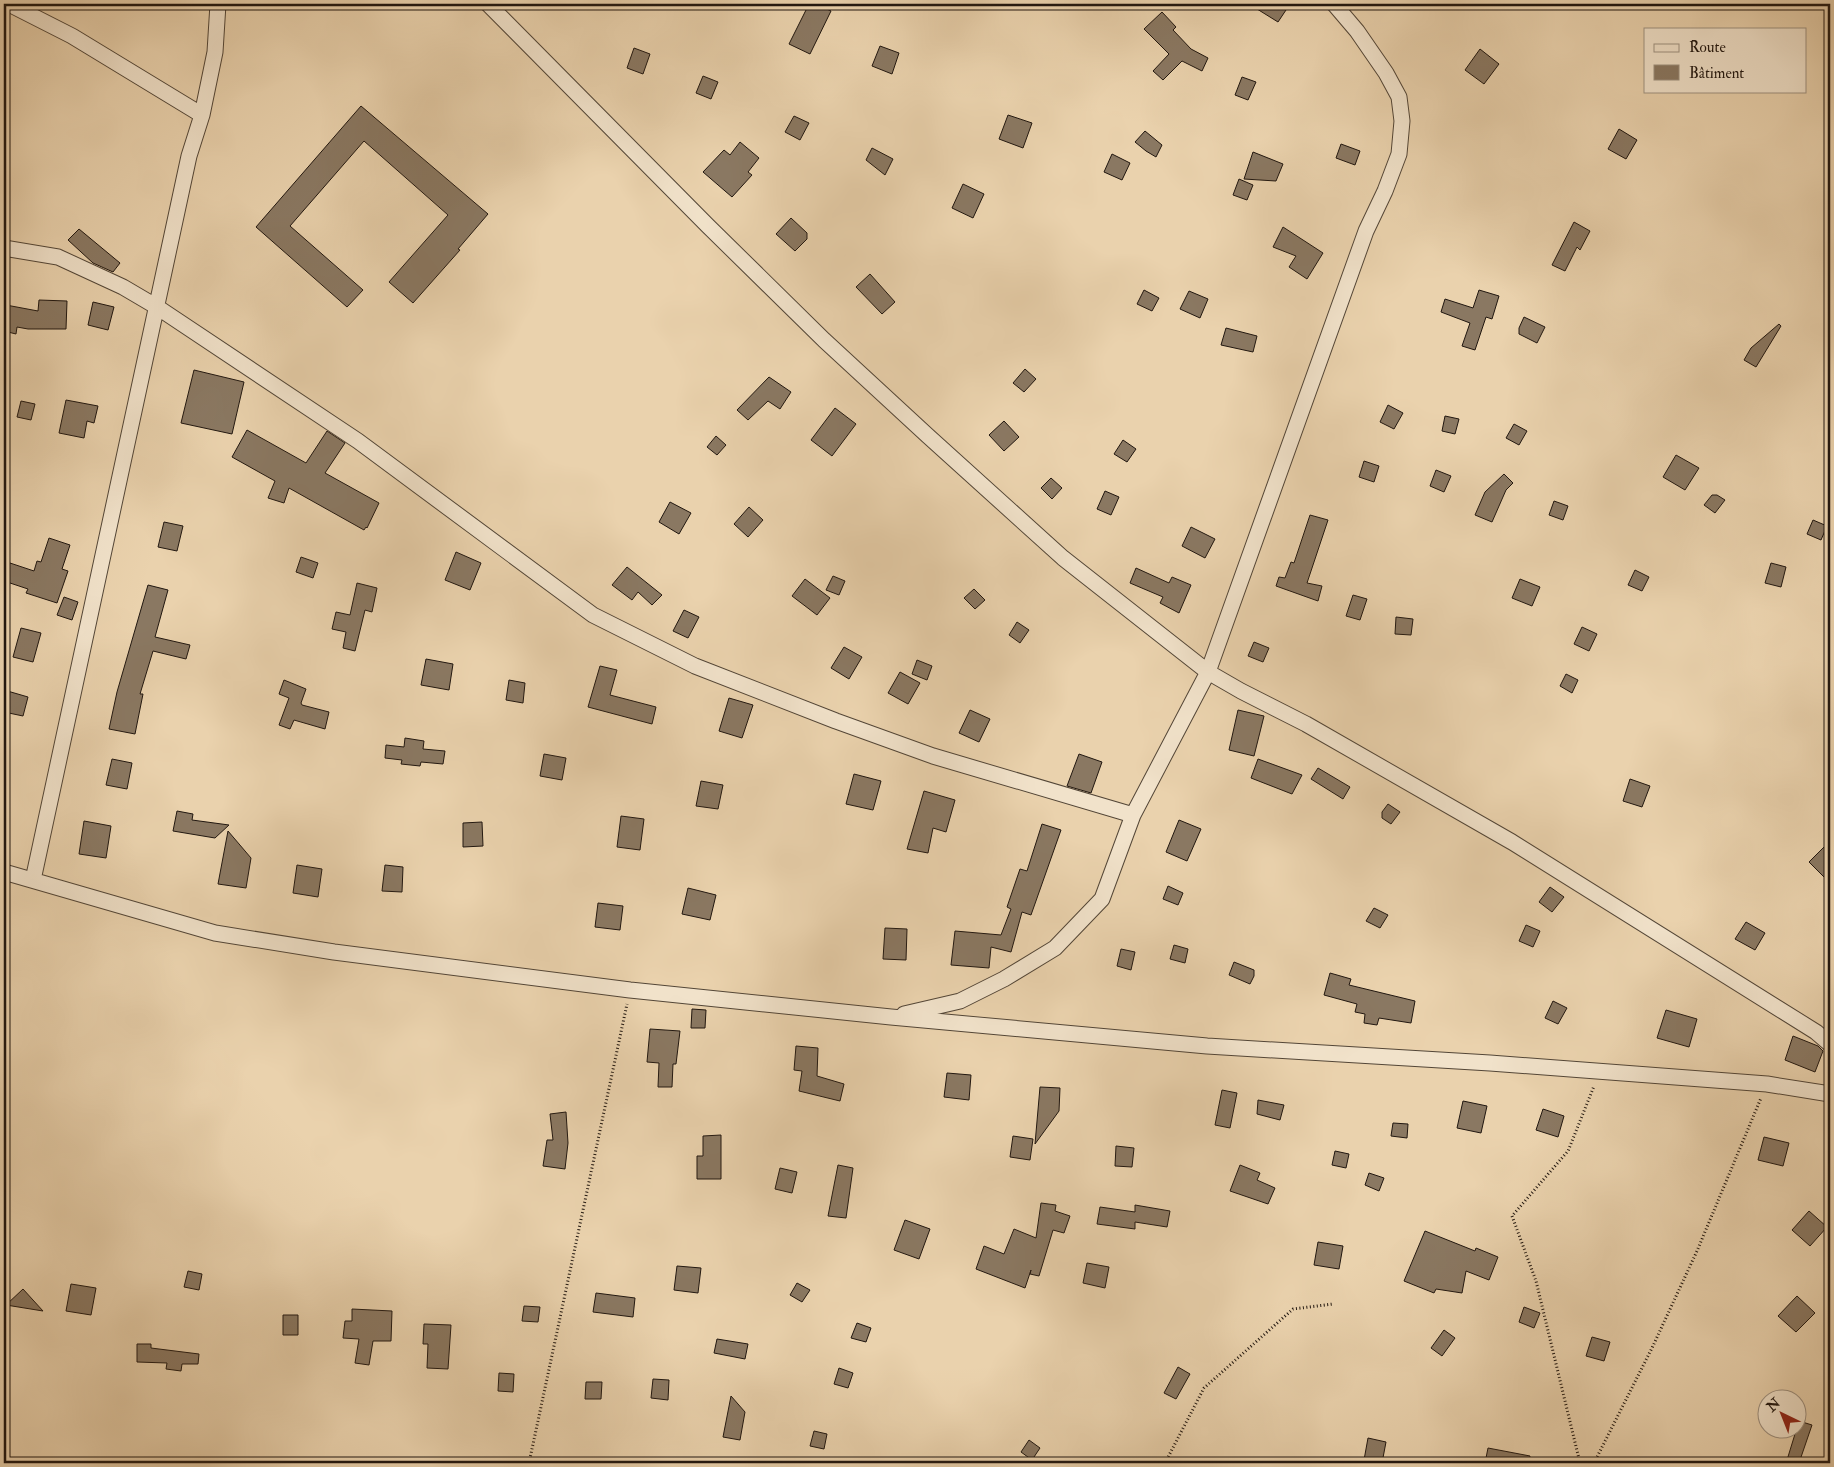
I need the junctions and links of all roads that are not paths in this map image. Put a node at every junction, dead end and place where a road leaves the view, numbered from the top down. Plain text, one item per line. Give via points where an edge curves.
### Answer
1 (9, 4) edge
2 (218, 4) edge
3 (488, 4) edge
4 (1334, 4) edge
5 (202, 115) junction
6 (4, 248) edge
7 (157, 307) junction
8 (1208, 672) junction
9 (1133, 815) junction
10 (4, 872) edge
11 (33, 880) junction
12 (891, 1017) junction
13 (1830, 1044) edge
14 (1830, 1094) edge

1 - 5 street via 72,36
2 - 5 street via 216,52
3 - 8 street via 831,346 1064,558
4 - 8 street via 1358,31 1399,97 1402,121 1399,154 1366,230
5 - 7 street via 189,156
6 - 7 street via 58,257 123,287
7 - 9 street via 358,441 593,615 695,666 836,721 933,756
7 - 11 street
8 - 9 street
8 - 13 street via 1512,842 1808,1027
9 - 12 street via 1102,899 1055,948 1004,979 960,1000
10 - 11 street
11 - 12 street via 215,934 630,990
12 - 14 street via 1207,1046 1767,1084

